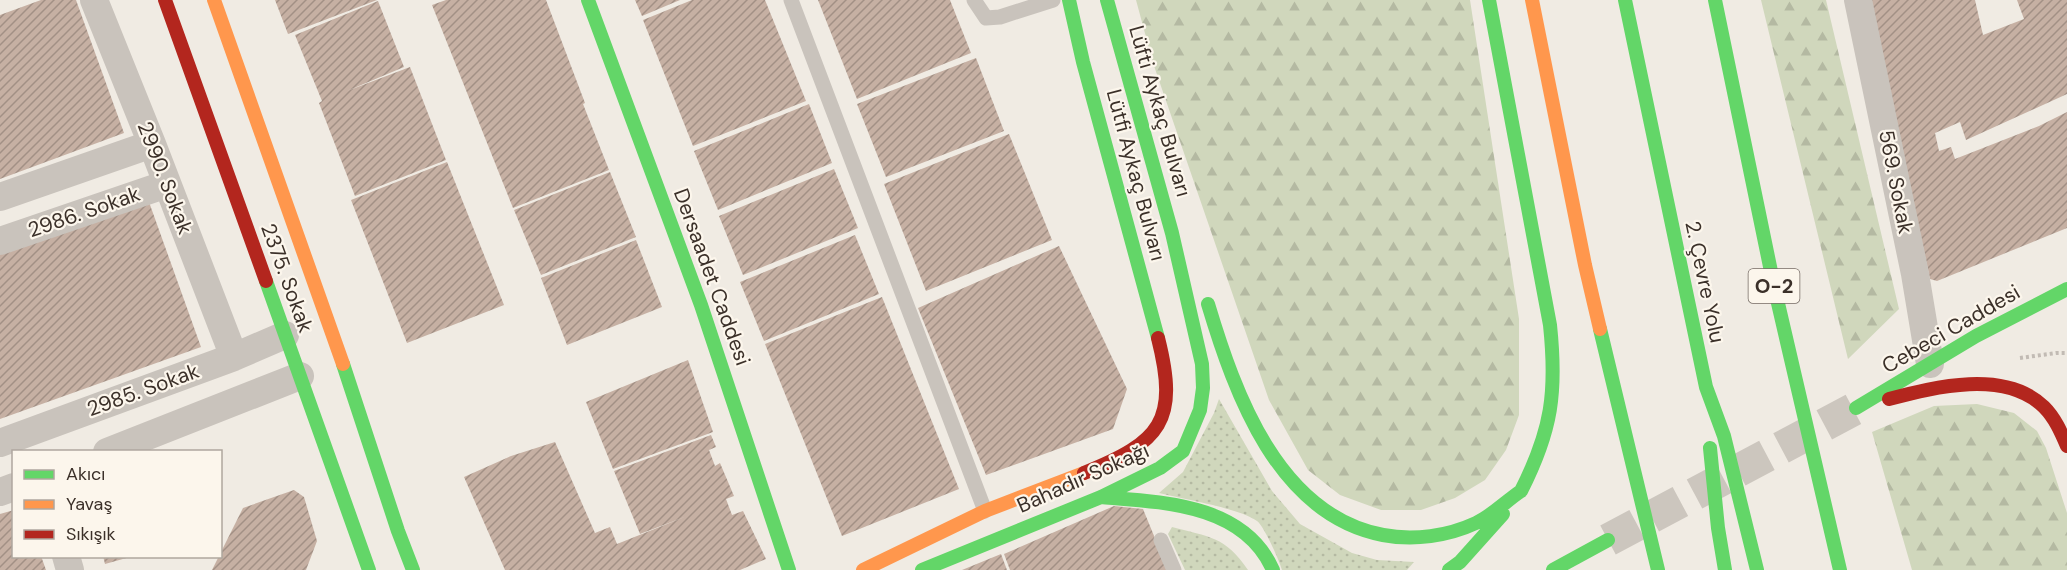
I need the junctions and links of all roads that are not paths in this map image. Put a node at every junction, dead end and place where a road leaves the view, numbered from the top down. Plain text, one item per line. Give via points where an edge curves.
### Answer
1 (94, 0) edge
2 (165, 0) edge
3 (214, 0) edge
4 (588, 0) edge
5 (791, 0) edge
6 (974, 0) edge
7 (1053, 0) edge
8 (1069, 0) edge
9 (1107, 0) edge
10 (1489, 0) edge
11 (1532, 0) edge
12 (1625, 0) edge
13 (1715, 0) edge
14 (1858, 0) edge
15 (152, 144) junction
16 (167, 184) junction
17 (0, 197) edge
18 (1172, 233) junction
19 (0, 241) edge
20 (1194, 272) dead end
21 (2067, 289) edge
22 (1204, 292) dead end
23 (285, 335) junction
24 (234, 357) junction
25 (1164, 361) joint
26 (1930, 364) junction
27 (300, 376) junction
28 (1706, 387) junction
29 (16, 443) edge
30 (2067, 446) edge
31 (112, 450) edge
32 (1521, 491) junction
33 (1101, 497) junction
34 (985, 511) junction
35 (1161, 540) dead end
36 (1608, 540) tunnel mouth
37 (369, 570) edge
38 (413, 570) edge
39 (789, 570) edge
40 (863, 570) edge
41 (922, 570) edge
42 (1174, 570) edge
43 (1273, 570) edge
44 (1449, 570) edge
45 (1553, 570) edge
46 (1658, 570) edge
47 (1725, 570) edge
48 (1757, 570) edge
49 (1840, 570) edge

1 - 15 street, 2990. Sokak
2 - 23 main road, 2375. Sokak
3 - 38 main road, 2375. Sokak
4 - 39 main road, Dersaadet Caddesi via 701,305
5 - 34 lane
6 - 7 lane via 986,18
8 - 25 main road, Lütfi Aykaç Bulvarı
9 - 18 main road, Lüfti Aykaç Bulvarı
10 - 32 main road via 1548,313 1555,370 1552,413 1544,443
11 - 46 main road via 1585,265
12 - 28 main road, 2. Çevre Yolu
13 - 49 main road, O-2 via 1787,348
14 - 26 street, 569. Sokak
15 - 16 street, 2990. Sokak
15 - 17 street, 2986. Sokak
16 - 19 street, 2986. Sokak
16 - 24 street, 2990. Sokak
18 - 20 main road
18 - 33 main road, Bahadır Sokağı via 1202,364 1200,410 1183,451 1160,468
21 - 26 main road, Cebeci Caddesi
22 - 32 main road via 1231,376 1252,419 1306,499 1327,513 1350,527 1410,539 1444,534 1478,522
23 - 24 street, 2985. Sokak
23 - 27 main road, 2375. Sokak
24 - 29 street, 2985. Sokak
25 - 34 main road, Bahadır Sokağı via 1165,409 1153,434 1116,460
26 - 30 main road, Cebeci Caddesi via 1856,408 1953,385 1992,384 2015,389 2042,405 2058,424
27 - 31 street, 2985. Sokak
27 - 37 main road, 2375. Sokak
28 - 47 main road via 1715,504
28 - 48 main road, 2. Çevre Yolu via 1724,436
32 - 44 main road via 1491,530
33 - 41 main road, Bahadır Sokağı
33 - 43 main road via 1162,504 1219,517 1242,529 1262,549
34 - 40 main road, Bahadır Sokağı
35 - 42 lane
36 - 45 main road

